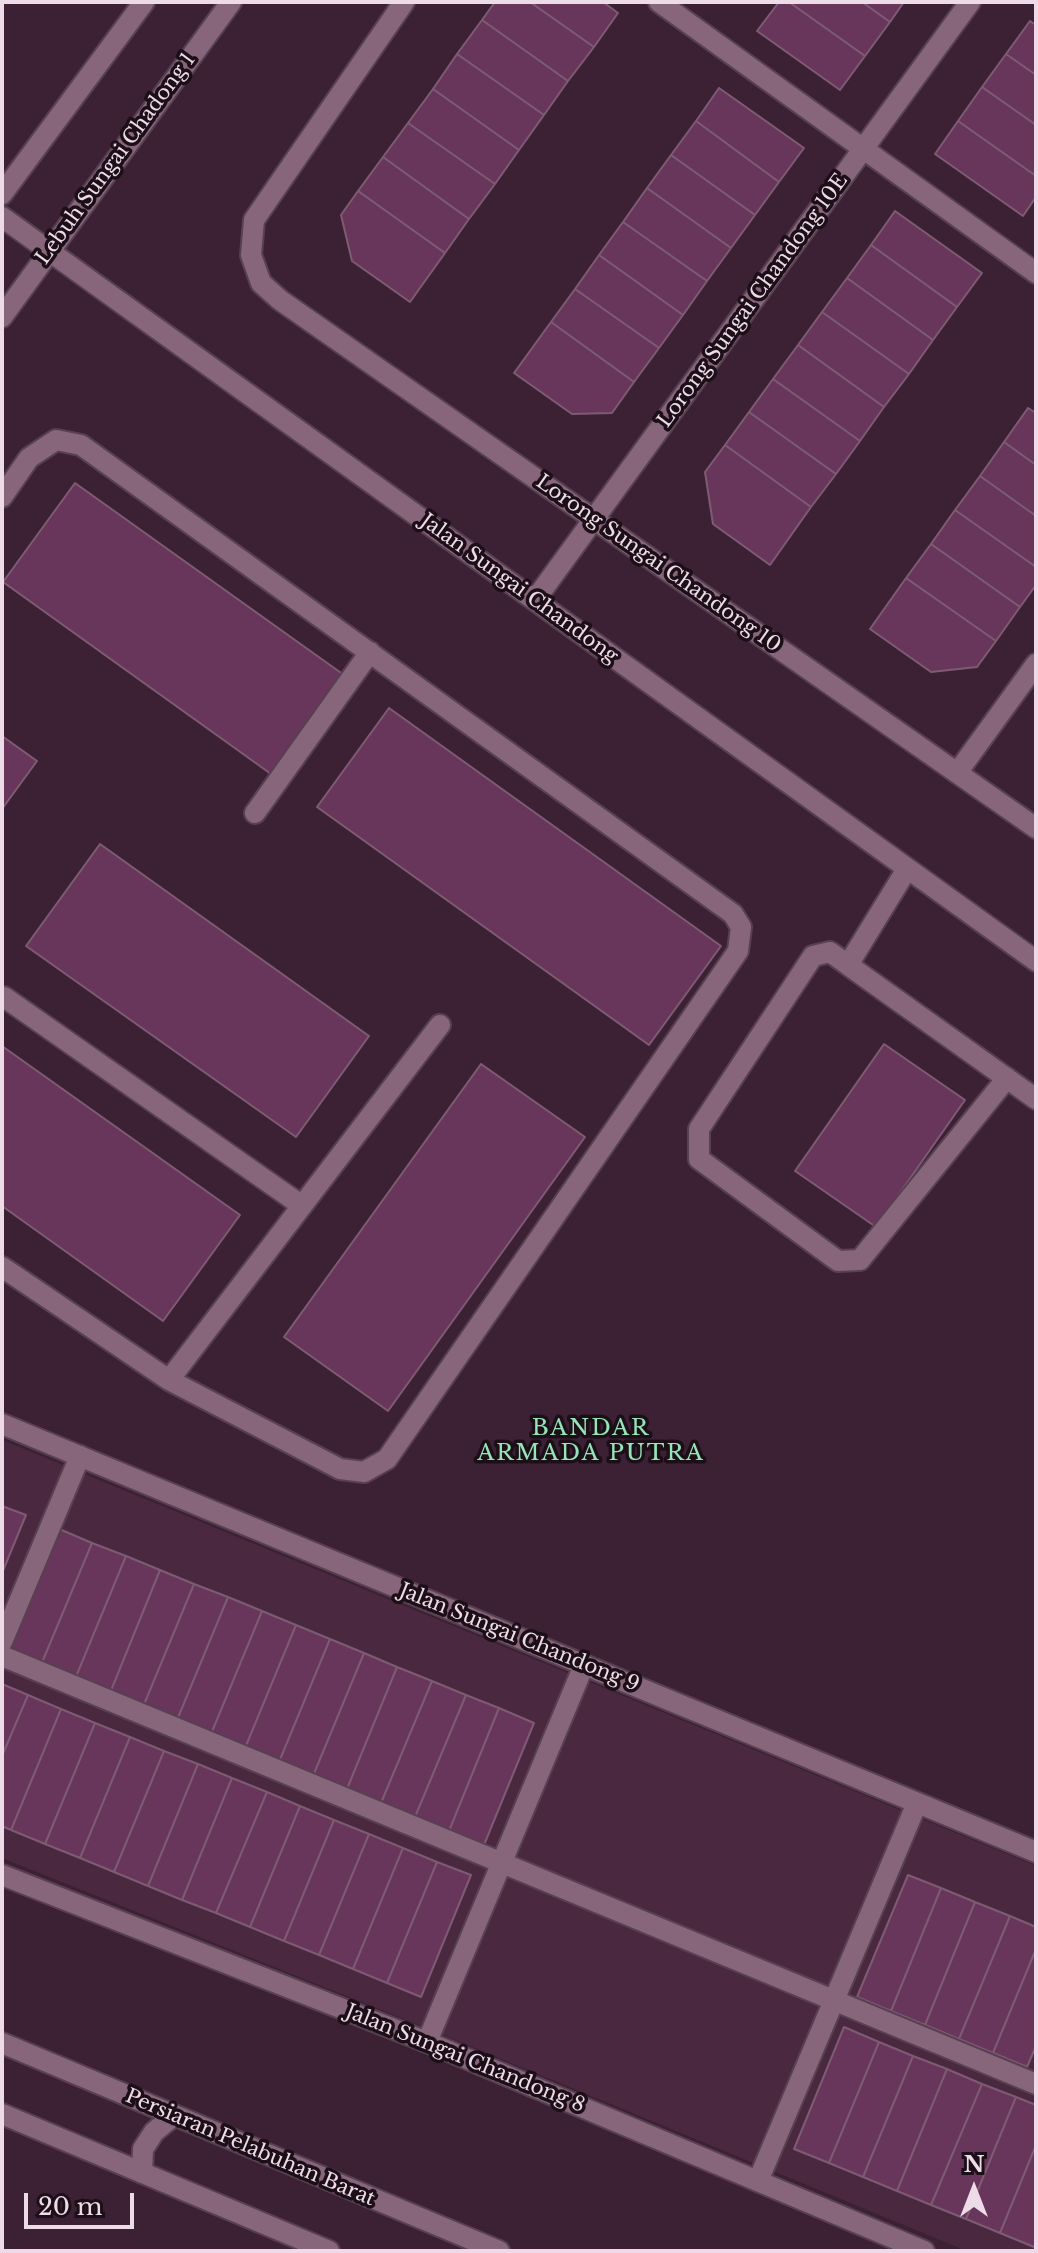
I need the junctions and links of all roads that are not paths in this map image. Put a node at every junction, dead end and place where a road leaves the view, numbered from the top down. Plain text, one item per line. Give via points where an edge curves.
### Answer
1 (144, 2) edge
2 (231, 2) edge
3 (404, 2) edge
4 (659, 2) edge
5 (970, 2) edge
6 (864, 149) junction
7 (2, 194) edge
8 (2, 217) edge
9 (49, 251) junction
10 (1036, 273) edge
11 (2, 317) edge
12 (2, 497) edge
13 (594, 519) junction
14 (535, 600) junction
15 (370, 652) junction
16 (1036, 664) edge
17 (957, 773) junction
18 (255, 813) dead end
19 (1036, 828) edge
20 (907, 869) junction
21 (1036, 961) edge
22 (848, 965) junction
23 (4, 997) dead end
24 (440, 1025) dead end
25 (1007, 1078) junction
26 (1036, 1099) edge
27 (301, 1205) junction
28 (2, 1267) edge
29 (169, 1380) junction
30 (2, 1424) edge
31 (80, 1456) junction
32 (2, 1642) edge
33 (2, 1656) edge
34 (584, 1665) junction
35 (917, 1803) junction
36 (1036, 1852) edge
37 (502, 1863) junction
38 (2, 1875) edge
39 (834, 2000) junction
40 (427, 2042) junction
41 (2, 2043) edge
42 (1036, 2084) edge
43 (2, 2114) edge
44 (172, 2117) junction
45 (142, 2173) junction
46 (758, 2181) junction
47 (329, 2251) edge
48 (499, 2251) edge
49 (924, 2251) edge

1 - 7 street
2 - 9 street, Lebuh Sungai Chadong 1
3 - 13 street, Lorong Sungai Chandong 10 via 254,220 251,255 261,283
4 - 6 street
5 - 6 street, Lorong Sungai Chandong 10E
6 - 10 street
6 - 13 street, Lorong Sungai Chandong 10E
8 - 9 street, Jalan Sungai Chandong
9 - 11 street, Lebuh Sungai Chadong 1
9 - 14 street, Jalan Sungai Chandong
12 - 15 street via 29,458 56,440 81,445
13 - 14 street, Lorong Sungai Chandong 10E
13 - 17 street, Lorong Sungai Chandong 10
14 - 20 street, Jalan Sungai Chandong
15 - 18 street
15 - 29 street via 733,914 741,927 738,951 387,1459 364,1472 340,1469
16 - 17 street
17 - 19 street, Lorong Sungai Chandong 10
20 - 21 street, Jalan Sungai Chandong
20 - 22 street
22 - 25 street
22 - 25 street via 830,952 813,956 699,1129 699,1159 838,1261 860,1260
23 - 27 street
24 - 27 street
25 - 26 street
27 - 29 street
28 - 29 street
30 - 31 street, Jalan Sungai Chandong 9
31 - 32 street
31 - 34 street, Jalan Sungai Chandong 9
33 - 37 street
34 - 35 street, Jalan Sungai Chandong 9
34 - 37 street
35 - 36 street, Jalan Sungai Chandong 9
35 - 39 street
37 - 39 street
37 - 40 street
38 - 40 street, Jalan Sungai Chandong 8
39 - 42 street
39 - 46 street
40 - 46 street, Jalan Sungai Chandong 8
41 - 44 street, Persiaran Pelabuhan Barat
43 - 45 street
44 - 45 street via 143,2149
44 - 48 street, Persiaran Pelabuhan Barat
45 - 47 street
46 - 49 street, Jalan Sungai Chandong 8

